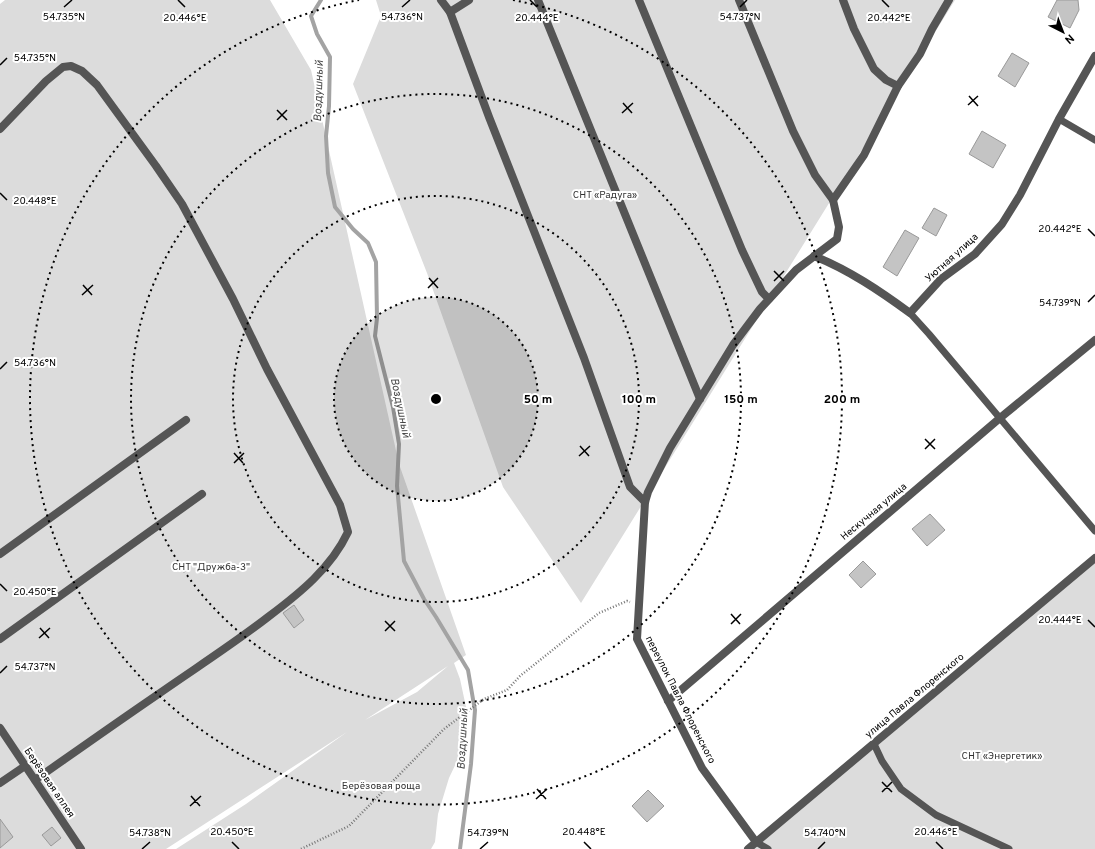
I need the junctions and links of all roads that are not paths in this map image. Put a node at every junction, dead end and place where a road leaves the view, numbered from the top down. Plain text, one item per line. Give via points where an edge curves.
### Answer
1 (441, 0) edge
2 (469, 0) edge
3 (538, 0) edge
4 (639, 0) edge
5 (739, 0) edge
6 (843, 0) edge
7 (949, 0) edge
8 (450, 12) junction
9 (1095, 56) edge
10 (898, 86) junction
11 (1059, 119) junction
12 (0, 129) edge
13 (1095, 140) edge
14 (833, 200) junction
15 (814, 256) junction
16 (769, 299) junction
17 (910, 313) junction
18 (1095, 340) edge
19 (700, 399) junction
20 (1000, 418) junction
21 (186, 420) dead end
22 (202, 494) dead end
23 (645, 502) junction
24 (1095, 531) edge
25 (0, 554) edge
26 (1095, 558) edge
27 (0, 639) edge
28 (668, 701) junction
29 (0, 728) edge
30 (874, 744) junction
31 (25, 766) junction
32 (35, 780) junction
33 (0, 784) edge
34 (756, 842) junction
35 (81, 849) edge
36 (748, 849) edge
37 (768, 849) edge
38 (1009, 849) edge

1 - 8 street
2 - 8 street
3 - 19 street
4 - 16 street via 742,250 762,292
5 - 14 street via 793,131 815,176
6 - 10 street via 874,69 886,80
7 - 10 street via 920,54
8 - 23 street via 590,373 630,487
9 - 11 street, Уютная улица
10 - 14 street via 864,155
11 - 13 lane
11 - 17 street, Уютная улица via 1002,224 975,254 941,278
12 - 32 street via 63,67 71,66 82,71 97,85 182,204 340,505 348,532 327,566 292,599 234,643
14 - 15 street, переулок Павла Флоренского via 839,227 837,239
15 - 16 street, переулок Павла Флоренского via 796,270
15 - 17 street via 832,263 880,291
16 - 19 street, переулок Павла Флоренского via 733,345
17 - 20 lane
18 - 20 street, Нескучная улица
19 - 23 street, переулок Павла Флоренского via 667,455
20 - 24 lane
20 - 28 street, Нескучная улица
21 - 25 street
22 - 27 street
23 - 28 street, переулок Павла Флоренского via 637,639
26 - 30 street, улица Павла Флоренского
28 - 34 street, переулок Павла Флоренского via 702,768
29 - 31 street, Берёзовая аллея
30 - 34 street, улица Павла Флоренского
30 - 38 lane via 901,789 936,815
31 - 32 street, Берёзовая аллея
31 - 33 street
32 - 35 street, Берёзовая аллея
34 - 36 street, улица Павла Флоренского
34 - 37 lane

